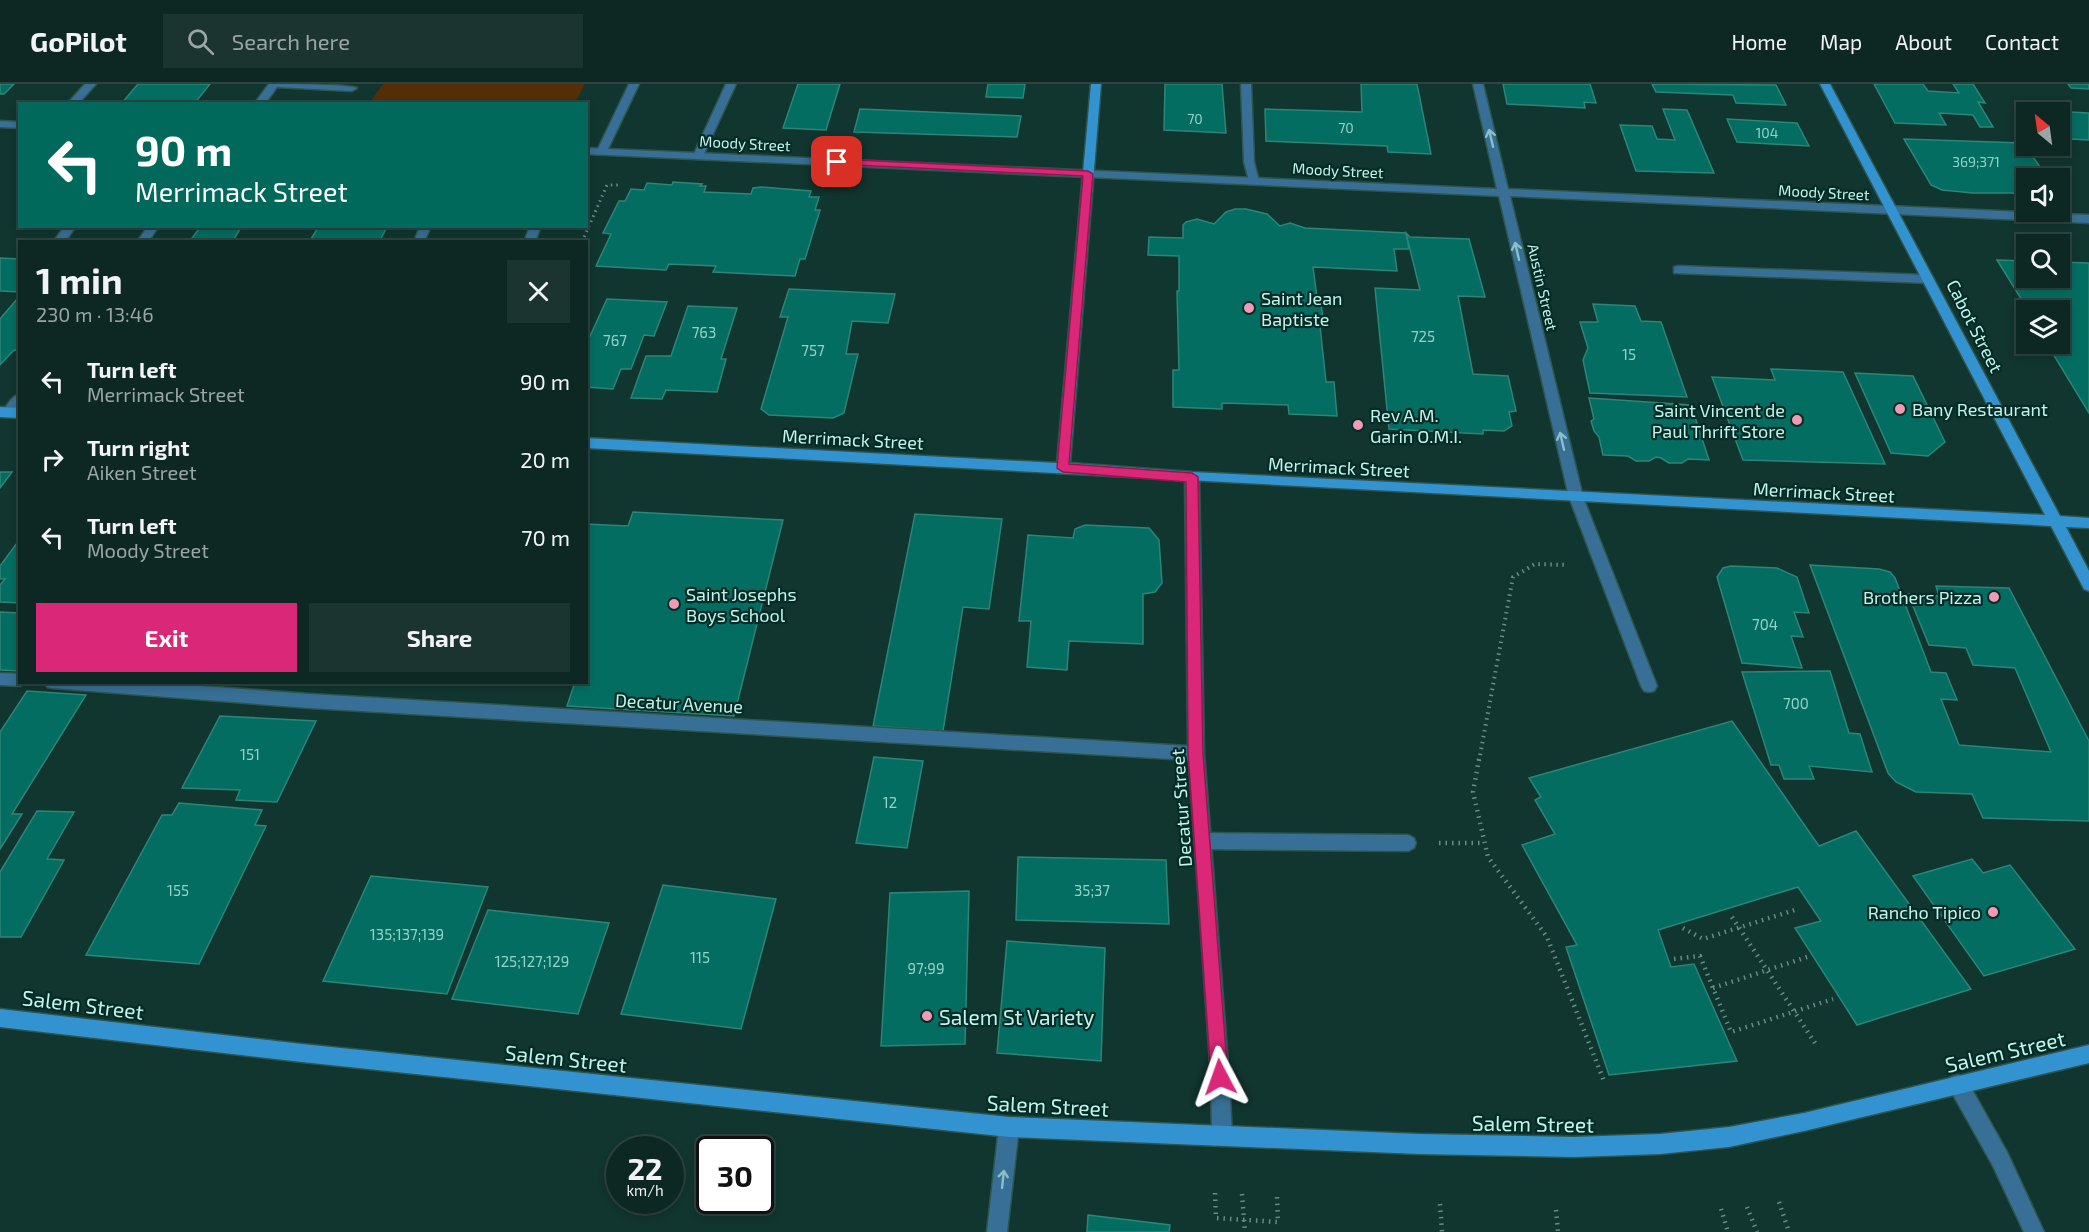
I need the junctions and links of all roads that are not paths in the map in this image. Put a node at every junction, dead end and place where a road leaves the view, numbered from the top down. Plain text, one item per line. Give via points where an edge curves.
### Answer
1 (91, 84) edge
2 (634, 84) edge
3 (731, 84) edge
4 (1096, 84) edge
5 (1246, 84) edge
6 (1478, 84) edge
7 (1825, 84) edge
8 (352, 88) dead end
9 (74, 102) edge
10 (260, 102) edge
11 (0, 124) edge
12 (18, 125) edge
13 (588, 151) edge
14 (602, 152) junction
15 (698, 156) junction
16 (1088, 174) junction
17 (1254, 181) junction
18 (1503, 192) junction
19 (1893, 210) junction
20 (2089, 219) edge
21 (69, 228) edge
22 (425, 228) edge
23 (60, 240) edge
24 (419, 240) dead end
25 (1678, 270) dead end
26 (1928, 279) junction
27 (588, 442) edge
28 (1063, 468) junction
29 (1192, 477) junction
30 (1576, 497) junction
31 (2055, 522) junction
32 (2089, 523) edge
33 (2089, 585) edge
34 (0, 679) edge
35 (18, 680) edge
36 (79, 684) edge
37 (1649, 686) dead end
38 (1196, 753) junction
39 (1202, 841) junction
40 (1408, 843) road end
41 (0, 1018) edge
42 (2089, 1054) edge
43 (1958, 1084) junction
44 (1009, 1127) junction
45 (1222, 1136) junction
46 (997, 1232) edge
47 (2034, 1232) edge

1 - 9 street
2 - 14 street
3 - 15 street
4 - 16 main road
5 - 17 street via 1249,162
18 -> 6 street, Austin Street
7 - 19 main road, Cabot Street
8 - 10 street via 274,84
11 - 12 street
13 - 14 street, Moody Street
14 - 15 street, Moody Street
15 - 16 street, Moody Street
16 - 17 street, Moody Street
16 - 28 main road
17 - 18 street, Moody Street
18 - 19 street, Moody Street
30 -> 18 street, Austin Street
19 - 20 street, Moody Street
19 - 26 main road, Cabot Street
21 - 23 street
22 - 24 street
25 - 26 street
26 - 31 main road, Cabot Street
27 - 28 main road, Merrimack Street
28 - 29 main road, Merrimack Street
29 - 30 main road, Merrimack Street
29 - 38 street, Decatur Street
30 - 31 main road, Merrimack Street
30 - 37 street, Austin Street
31 - 32 main road, Merrimack Street
31 - 33 main road, Cabot Street
34 - 35 street
36 - 38 street, Decatur Avenue
38 - 39 street, Decatur Street
39 - 40 street
39 - 45 street, Decatur Street
41 - 44 main road, Salem Street
42 - 43 main road, Salem Street
43 - 45 main road, Salem Street via 1804,1122 1729,1137 1660,1144 1574,1148
43 - 47 street
44 - 45 main road, Salem Street
46 -> 44 street

